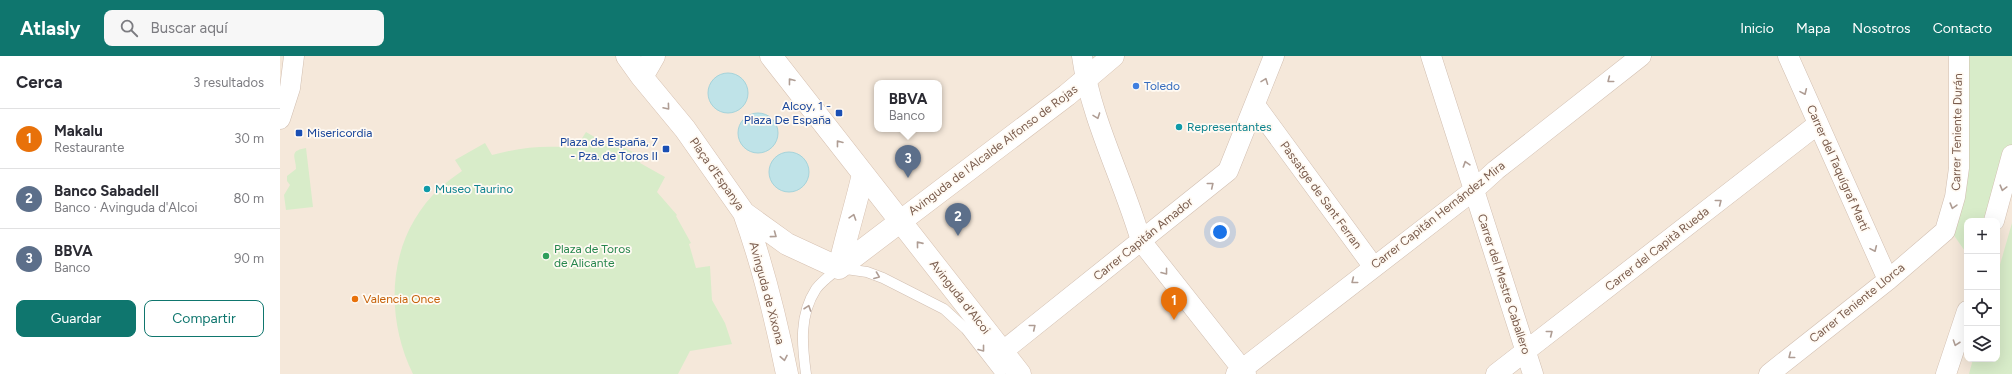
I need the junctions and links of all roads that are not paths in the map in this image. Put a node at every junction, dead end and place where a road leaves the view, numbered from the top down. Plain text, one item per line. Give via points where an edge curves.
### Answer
1 (294, 56) edge
2 (627, 56) edge
3 (654, 56) edge
4 (771, 56) edge
5 (1082, 56) edge
6 (1113, 56) edge
7 (1274, 56) edge
8 (1431, 56) edge
9 (1641, 56) edge
10 (1788, 56) edge
11 (1959, 56) edge
12 (642, 77) junction
13 (1085, 78) junction
14 (1255, 105) junction
15 (280, 119) edge
16 (1818, 124) junction
17 (2012, 155) edge
18 (863, 174) junction
19 (1474, 190) junction
20 (744, 213) junction
21 (1995, 218) edge
22 (900, 221) junction
23 (1945, 231) joint
24 (846, 238) junction
25 (1141, 241) junction
26 (807, 252) junction
27 (1373, 266) junction
28 (839, 268) junction
29 (1888, 280) junction
30 (1964, 320) edge
31 (1003, 351) junction
32 (1526, 352) junction
33 (1241, 372) edge
34 (787, 374) edge
35 (806, 374) edge
36 (1001, 374) edge
37 (1020, 374) edge
38 (1496, 374) edge
39 (1533, 374) edge
40 (1769, 374) edge
41 (1946, 374) edge

1 - 15 street via 290,88
2 - 12 main road, Plaça d'Espanya
3 - 12 main road
18 -> 4 main road
5 - 13 street
6 - 13 main road, Avinguda de l'Alcalde Alfonso de Rojas
14 -> 7 street, Carrer Capitán Amador
19 -> 8 street, Carrer del Mestre Caballero
9 -> 19 street, Carrer Capitán Hernández Mira
10 -> 16 street, Carrer del Taquígraf Martí
11 -> 23 street, Carrer Teniente Durán via 1959,168 1955,197
12 -> 20 main road, Plaça d'Espanya via 685,129
13 - 22 main road, Avinguda de l'Alcalde Alfonso de Rojas via 1067,95
13 -> 25 street
25 -> 14 street, Carrer Capitán Amador via 1228,171
14 - 27 street, Passatge de Sant Ferran
16 -> 29 street, Carrer del Taquígraf Martí
32 -> 16 street, Carrer del Capità Rueda
17 -> 21 street
18 - 22 main road
24 -> 18 main road via 855,212
19 - 27 street, Carrer Capitán Hernández Mira
19 - 32 street, Carrer del Mestre Caballero
20 -> 26 main road, Plaça d'Espanya via 787,244
20 -> 34 main road, Avinguda de Xixona via 762,267
22 - 28 main road
31 -> 22 main road, Avinguda d'Alcoi
23 - 29 street, Carrer Teniente Llorca
24 - 26 main road via 828,248
24 - 28 main road
31 -> 25 street, Carrer Capitán Amador
25 -> 33 street
26 - 28 main road, Plaça d'Espanya
27 -> 33 street, Carrer Capitán Hernández Mira
35 -> 28 lane, Avinguda de Xixona via 802,348 803,324 808,305 817,288
28 -> 36 lane, Avinguda d'Alcoi via 867,272 883,278 944,309 966,329
29 -> 40 street, Carrer Teniente Llorca
30 -> 41 street
31 - 37 main road, Avinguda d'Alcoi
32 - 38 street, Carrer del Capità Rueda
32 - 39 street, Carrer del Mestre Caballero

